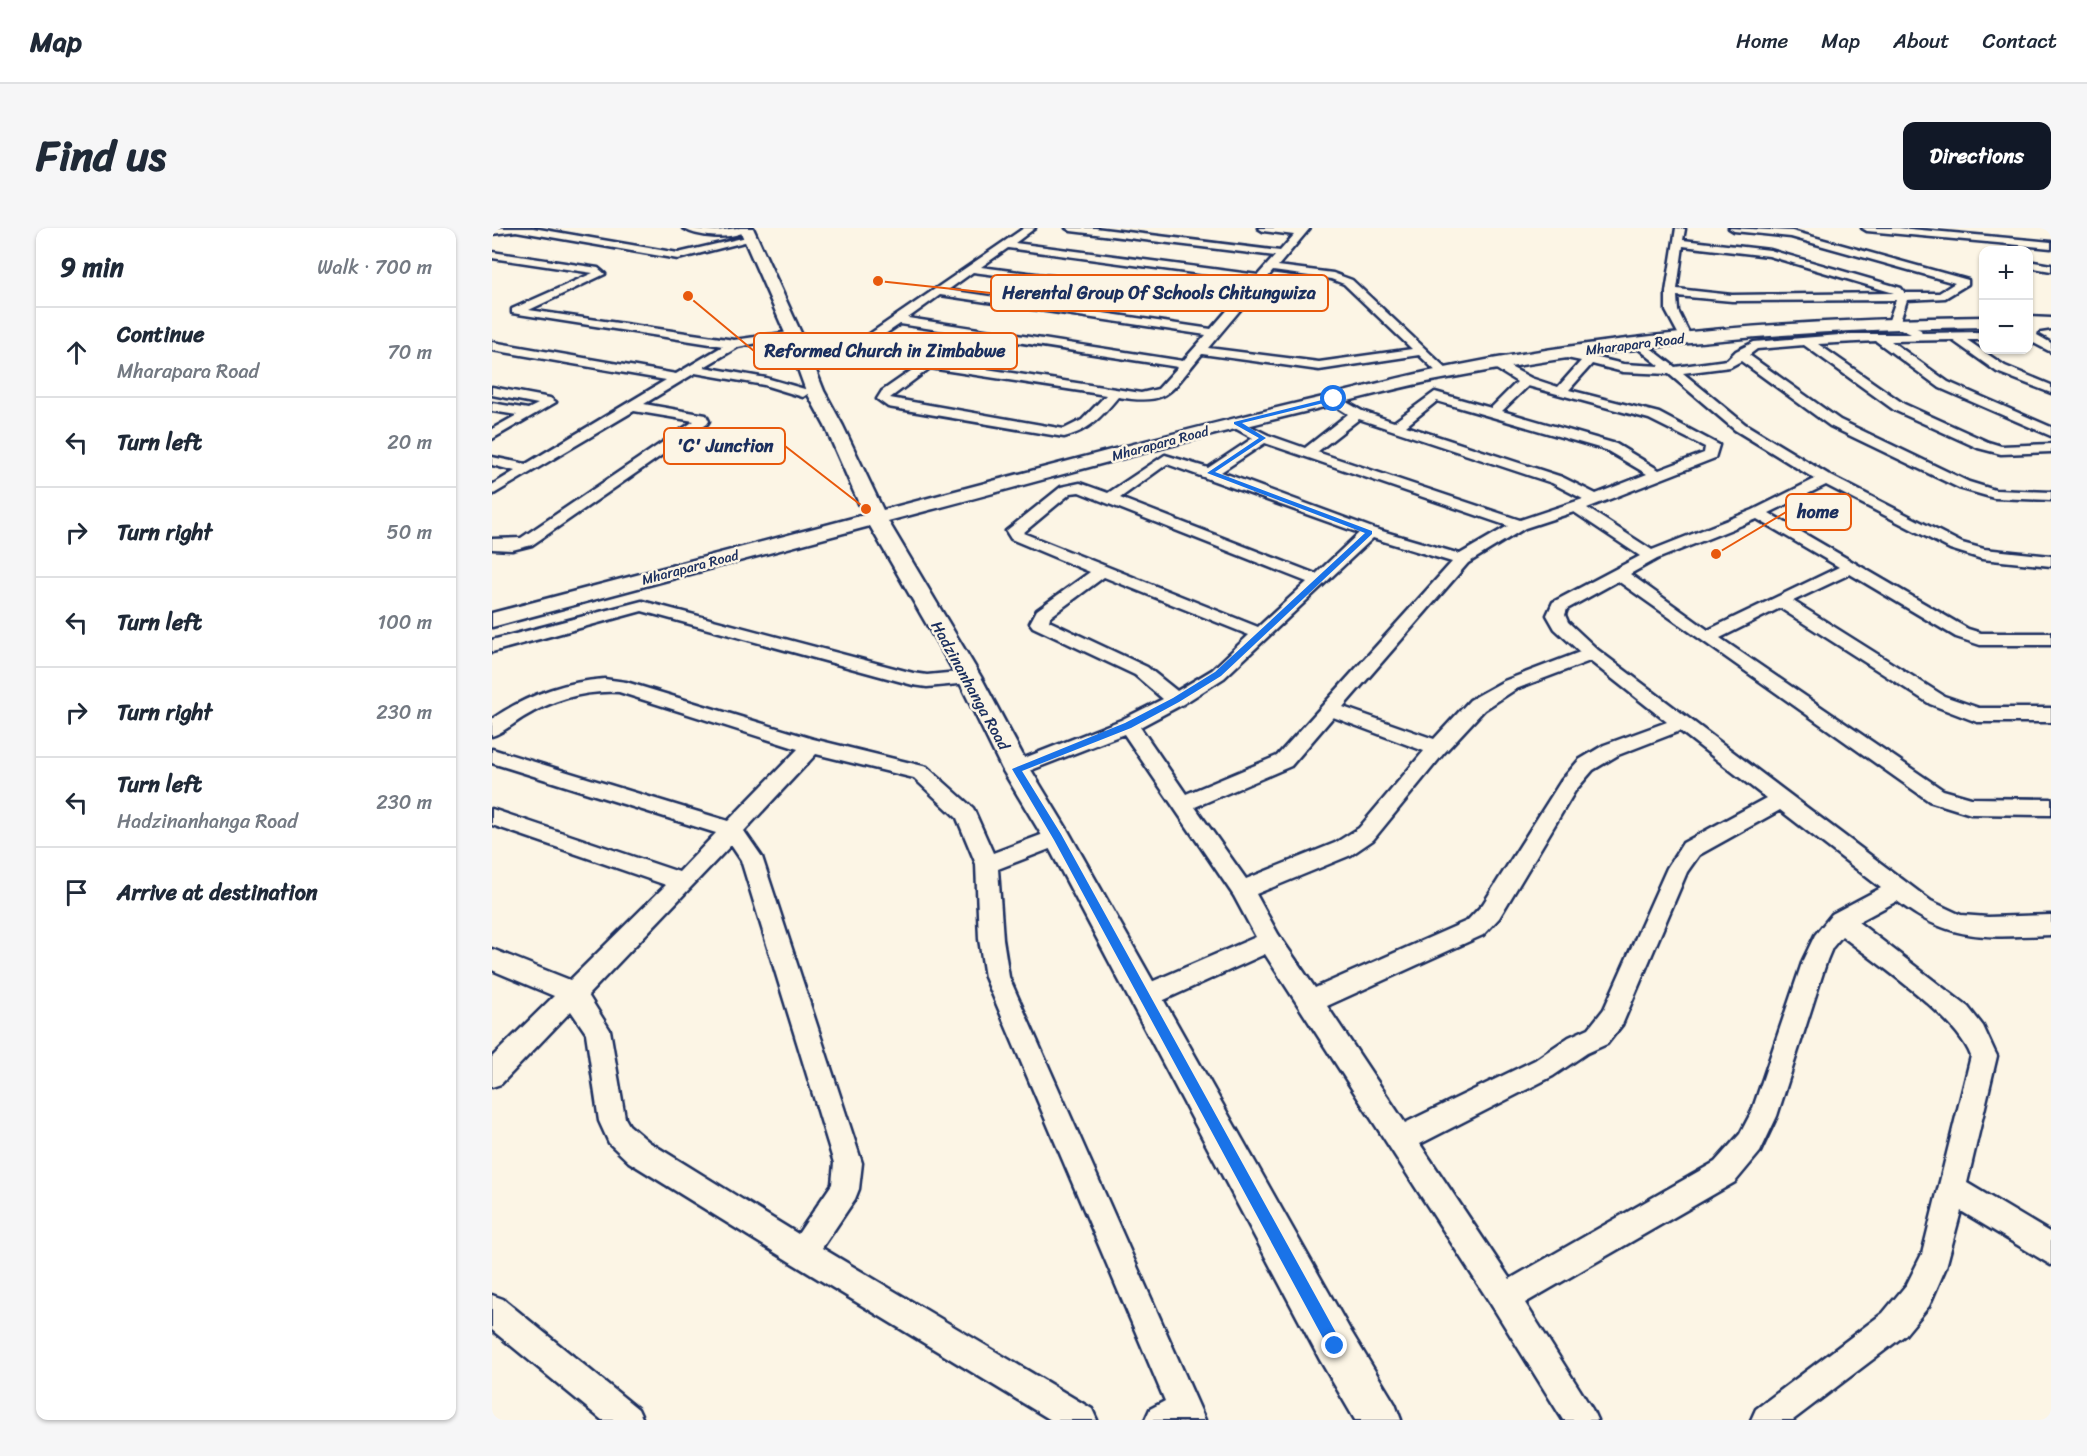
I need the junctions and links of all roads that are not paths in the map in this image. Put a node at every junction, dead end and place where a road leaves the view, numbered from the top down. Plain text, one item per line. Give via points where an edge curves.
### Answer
1 (688, 228) edge
2 (1030, 228) edge
3 (1071, 228) edge
4 (1263, 228) edge
5 (1680, 228) edge
6 (1734, 228) edge
7 (1867, 228) edge
8 (1979, 228) edge
9 (1303, 230) edge
10 (492, 231) edge
11 (747, 232) edge
12 (1943, 236) junction
13 (1985, 240) junction
14 (1679, 243) junction
15 (2036, 244) junction
16 (2051, 244) edge
17 (1007, 245) junction
18 (1962, 248) dead end
19 (1283, 254) junction
20 (492, 255) edge
21 (2051, 256) edge
22 (2033, 265) edge
23 (1271, 268) junction
24 (2051, 268) edge
25 (972, 269) junction
26 (1262, 279) junction
27 (939, 292) junction
28 (1671, 292) junction
29 (1902, 297) junction
30 (1241, 304) junction
31 (899, 320) junction
32 (1979, 324) edge
33 (2051, 324) edge
34 (1897, 329) junction
35 (2033, 330) edge
36 (1959, 331) junction
37 (793, 333) junction
38 (1214, 333) junction
39 (2033, 334) edge
40 (1979, 335) edge
41 (1685, 337) junction
42 (1878, 337) junction
43 (1807, 342) junction
44 (1639, 343) junction
45 (734, 344) junction
46 (492, 346) edge
47 (2051, 348) edge
48 (1199, 350) junction
49 (1423, 351) junction
50 (1562, 353) junction
51 (1740, 354) junction
52 (1589, 360) junction
53 (928, 364) junction
54 (1497, 364) junction
55 (1186, 365) junction
56 (692, 369) junction
57 (1673, 371) junction
58 (1444, 373) junction
59 (678, 378) junction
60 (1525, 381) junction
61 (2051, 389) edge
62 (1562, 390) junction
63 (492, 391) edge
64 (803, 393) dead end
65 (1115, 393) junction
66 (1334, 399) junction
67 (630, 406) junction
68 (492, 407) edge
69 (1494, 412) junction
70 (529, 414) junction
71 (1357, 414) junction
72 (1236, 423) junction
73 (1395, 428) junction
74 (2051, 432) edge
75 (492, 435) edge
76 (1263, 438) junction
77 (2051, 448) edge
78 (1307, 453) junction
79 (492, 461) edge
80 (527, 469) junction
81 (1210, 473) junction
82 (1658, 475) junction
83 (1826, 480) junction
84 (492, 491) edge
85 (2051, 496) edge
86 (1109, 498) junction
87 (1594, 499) junction
88 (1576, 507) junction
89 (1758, 513) junction
90 (876, 518) junction
91 (1520, 525) junction
92 (1370, 532) junction
93 (492, 544) edge
94 (1651, 556) junction
95 (1462, 560) junction
96 (2051, 561) edge
97 (1850, 568) junction
98 (1103, 570) junction
99 (1618, 573) junction
100 (1319, 581) junction
101 (1781, 601) junction
102 (492, 620) edge
103 (1261, 634) junction
104 (1707, 637) junction
105 (2051, 639) edge
106 (492, 646) edge
107 (1592, 654) junction
108 (969, 676) junction
109 (1176, 700) junction
110 (1330, 709) junction
111 (2051, 715) edge
112 (1683, 723) junction
113 (1128, 725) junction
114 (492, 729) edge
115 (812, 746) junction
116 (1437, 748) junction
117 (492, 756) edge
118 (1016, 769) junction
119 (1782, 799) junction
120 (1182, 804) junction
121 (2051, 807) edge
122 (492, 817) edge
123 (732, 830) junction
124 (1057, 837) junction
125 (987, 864) junction
126 (683, 882) junction
127 (1242, 890) junction
128 (1898, 890) junction
129 (1840, 921) junction
130 (2051, 926) edge
131 (1270, 941) junction
132 (492, 959) edge
133 (572, 992) junction
134 (1144, 997) junction
135 (1310, 1002) junction
136 (492, 1075) edge
137 (1400, 1140) junction
138 (1952, 1189) junction
139 (2051, 1250) edge
140 (802, 1253) junction
141 (1505, 1298) junction
142 (492, 1310) edge
143 (1178, 1416) edge
144 (627, 1420) edge
145 (1081, 1420) edge
146 (1379, 1420) edge
147 (1581, 1420) edge
148 (1767, 1420) edge

1 - 11 street via 717,234
2 - 17 street
3 - 19 street
4 - 9 street
5 - 14 street
6 - 29 street via 1792,234 1964,282 1941,296
7 - 12 street
8 - 13 street
9 - 19 street
10 - 11 street via 516,228 678,255
11 - 37 main road, Hadzinanhanga Road
12 - 13 street
12 - 18 street
13 - 15 street
14 - 28 street
14 - 29 street via 1770,253 1896,290
15 - 16 street
15 - 21 street
17 - 25 street
17 - 26 street
19 - 23 street
20 - 45 street via 600,274 516,311
22 - 24 street
23 - 26 street
23 - 49 street via 1333,276 1348,282
25 - 27 street
25 - 30 street
26 - 30 street
27 - 31 street
27 - 38 street
28 - 29 street via 1732,298
28 - 41 street via 1672,311
29 - 34 street
30 - 38 street
31 - 53 street via 856,349
31 - 55 street
32 - 36 main road, Mharapara Road
33 - 35 main road
34 - 36 main road, Mharapara Road
34 - 36 street via 1929,336
34 - 41 main road, Mharapara Road
34 - 42 street
36 - 40 street
36 - 61 street via 2001,369
37 - 45 street
37 - 90 main road, Hadzinanhanga Road via 815,391
38 - 48 street
39 - 47 street
41 - 44 main road, Mharapara Road
42 - 43 street
42 - 74 street via 1944,385
43 - 51 street via 1754,346
43 - 77 street via 1899,407 1983,445 2001,450
44 - 50 main road, Mharapara Road
44 - 57 street
45 - 56 street
46 - 59 street
48 - 49 street via 1319,366
48 - 55 street
49 - 58 street
50 - 52 street
50 - 54 main road, Mharapara Road
51 - 57 street via 1724,365
51 - 85 street via 1835,423 1964,485 1994,494
52 - 57 street via 1623,368
52 - 62 street
53 - 65 street
53 - 65 street via 883,399 888,403 1064,433 1085,426
54 - 58 main road, Mharapara Road
54 - 60 street
55 - 65 street via 1155,396
56 - 59 street
56 - 64 street
57 - 83 street via 1740,427
58 - 66 main road, Mharapara Road
59 - 67 street
60 - 62 street
60 - 69 street
62 - 82 street via 1655,416 1712,445 1710,456
63 - 70 street via 550,402
66 - 71 street
66 - 72 main road, Mharapara Road
67 - 80 street
67 - 93 street via 701,418 702,422 526,542
68 - 70 street
69 - 73 street via 1435,396
69 - 82 street via 1611,447
70 - 75 street
71 - 73 street
71 - 78 street
72 - 76 street
72 - 90 main road, Mharapara Road
73 - 87 street via 1557,480
76 - 78 street
76 - 81 street
78 - 91 street
79 - 80 street
80 - 84 street
81 - 86 street via 1164,459
81 - 92 street
82 - 87 street
83 - 89 street
83 - 96 street via 1956,546 1982,554
86 - 98 street via 1080,487 1072,488 1014,531 1016,536
86 - 100 street
87 - 88 street
88 - 91 street
88 - 94 street
89 - 94 street
89 - 97 street
90 - 102 main road, Mharapara Road
90 - 108 main road, Hadzinanhanga Road
91 - 95 street
92 - 95 street
92 - 100 street
94 - 99 street
95 - 110 street
97 - 101 street
97 - 105 street via 1962,633 1980,639
98 - 103 street
98 - 109 street via 1043,614 1039,623 1140,671
99 - 104 street
99 - 107 street via 1559,606 1556,615 1561,625
100 - 103 street
101 - 104 street
101 - 111 street via 1937,700 1977,715
103 - 109 street via 1218,674
104 - 121 street via 1936,796 1971,806
106 - 108 street via 642,606 912,679
107 - 112 street
107 - 116 street via 1510,685 1477,705
108 - 118 main road, Hadzinanhanga Road
109 - 113 street
110 - 116 street
110 - 120 street via 1284,761
112 - 119 street
112 - 135 street via 1611,750 1586,765 1568,786 1491,911 1475,928
113 - 118 street
113 - 120 street
114 - 115 street via 529,704 606,683
115 - 123 street
115 - 125 street via 920,772 966,814
116 - 127 street via 1366,834 1343,849
117 - 123 street
118 - 124 main road, Hadzinanhanga Road
119 - 128 street
119 - 137 street via 1691,849 1678,868 1613,1017 1598,1036 1544,1068
120 - 127 street
122 - 126 street
123 - 126 street
123 - 140 street via 751,857 848,1163 845,1189
124 - 125 street
124 - 134 main road, Hadzinanhanga Road
125 - 143 street via 997,977
126 - 133 street
127 - 131 street
128 - 129 street
128 - 130 street via 1923,908 1959,924
129 - 138 street via 1959,1016 1980,1043 1984,1056
129 - 141 street via 1815,960 1764,1116 1750,1143 1725,1172
131 - 134 street
131 - 135 street
132 - 133 street
133 - 136 street
133 - 140 street via 598,1030 612,1120 619,1134 639,1152
134 - 146 main road, Hadzinanhanga Road
135 - 137 street
137 - 141 street
138 - 139 street
138 - 148 street via 1936,1257 1918,1295 1894,1324
140 - 145 street
141 - 147 street
142 - 144 street

